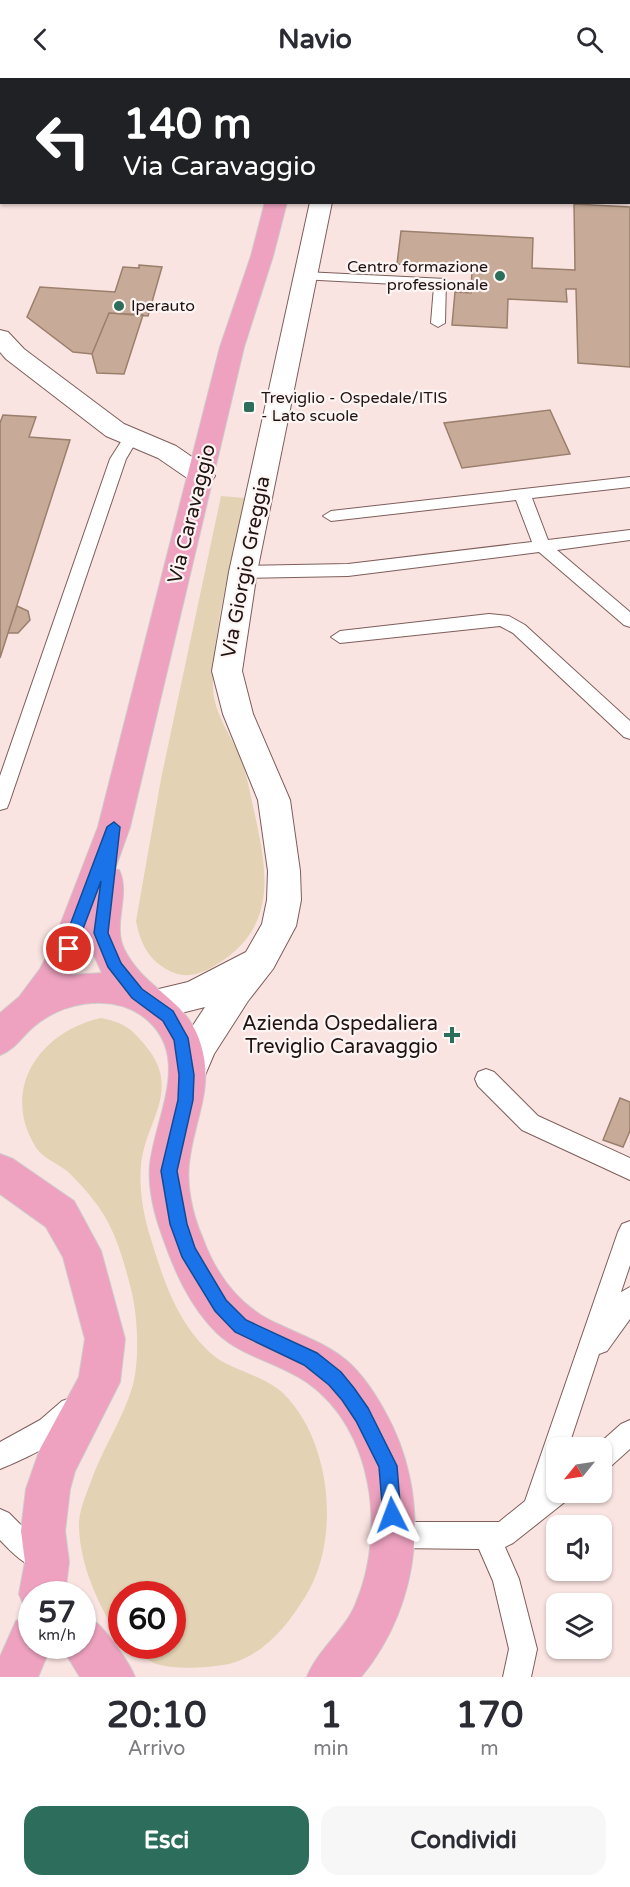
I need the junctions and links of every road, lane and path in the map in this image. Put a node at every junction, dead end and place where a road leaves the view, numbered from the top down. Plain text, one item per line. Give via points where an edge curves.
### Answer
1 (275, 204) edge
2 (321, 204) edge
3 (305, 276) junction
4 (438, 323) dead end
5 (0, 337) edge
6 (131, 437) junction
7 (208, 447) junction
8 (167, 452) junction
9 (202, 476) junction
10 (630, 482) edge
11 (522, 494) junction
12 (331, 516) dead end
13 (630, 535) edge
14 (543, 546) junction
15 (243, 572) junction
16 (630, 621) edge
17 (340, 637) dead end
18 (630, 732) edge
19 (0, 804) edge
20 (114, 827) junction
21 (261, 959) junction
22 (146, 999) junction
23 (10, 1026) edge
24 (187, 1075) junction
25 (486, 1079) dead end
26 (630, 1169) edge
27 (0, 1172) edge
28 (630, 1232) edge
29 (630, 1299) edge
30 (583, 1365) junction
31 (101, 1369) junction
32 (630, 1433) edge
33 (612, 1448) edge
34 (0, 1456) edge
35 (546, 1501) edge
36 (535, 1510) junction
37 (0, 1522) edge
38 (392, 1535) junction
39 (486, 1536) junction
40 (48, 1581) edge
41 (50, 1581) edge
42 (23, 1659) edge
43 (95, 1659) edge
44 (15, 1677) edge
45 (112, 1677) edge
46 (331, 1677) edge
47 (517, 1677) edge

1 - 7 main road, Via Caravaggio via 232,347
2 - 3 street, Via Giorgio Greggia
3 - 4 lane via 441,282
3 - 15 street, Via Giorgio Greggia
5 - 6 street via 65,394
6 - 8 street
6 - 19 lane via 118,459
7 - 8 street
7 - 9 main road, Via Caravaggio
8 - 9 street
9 - 20 main road, Via Caravaggio
10 - 11 lane
11 - 12 lane
11 - 14 lane
13 - 14 lane
14 - 15 lane via 348,570
14 - 16 lane
15 - 21 street, Via Giorgio Greggia via 227,671 238,714 274,800 285,870 279,926
17 - 18 lane via 503,620 519,628
20 - 22 main road, Via Caravaggio via 101,933 110,958
20 - 23 main road, Via Caravaggio via 69,949 52,980
21 - 22 street via 194,996
21 - 24 street, Via Giorgio Greggia via 201,1044
22 - 23 main road, Via Caravaggio via 112,987 82,988 51,996
22 - 24 main road, Via Caravaggio via 168,1016 181,1038
24 - 38 main road, Via Caravaggio via 186,1100 169,1171 178,1224 188,1252 220,1306 240,1326 310,1359 348,1394 388,1466
25 - 26 lane via 530,1123
27 - 31 main road via 60,1214 81,1251 105,1339
28 - 30 lane
29 - 30 lane
30 - 36 lane
31 - 34 lane via 91,1388 50,1429
31 - 41 main road via 99,1382 55,1464 48,1489 43,1531
32 - 33 lane
35 - 36 lane
36 - 39 lane via 504,1534
37 - 40 lane via 28,1550
38 - 39 lane
38 - 46 main road, Via Caravaggio via 383,1594 374,1616 363,1637
39 - 47 lane via 506,1579 523,1649
42 - 44 main road
43 - 45 main road

